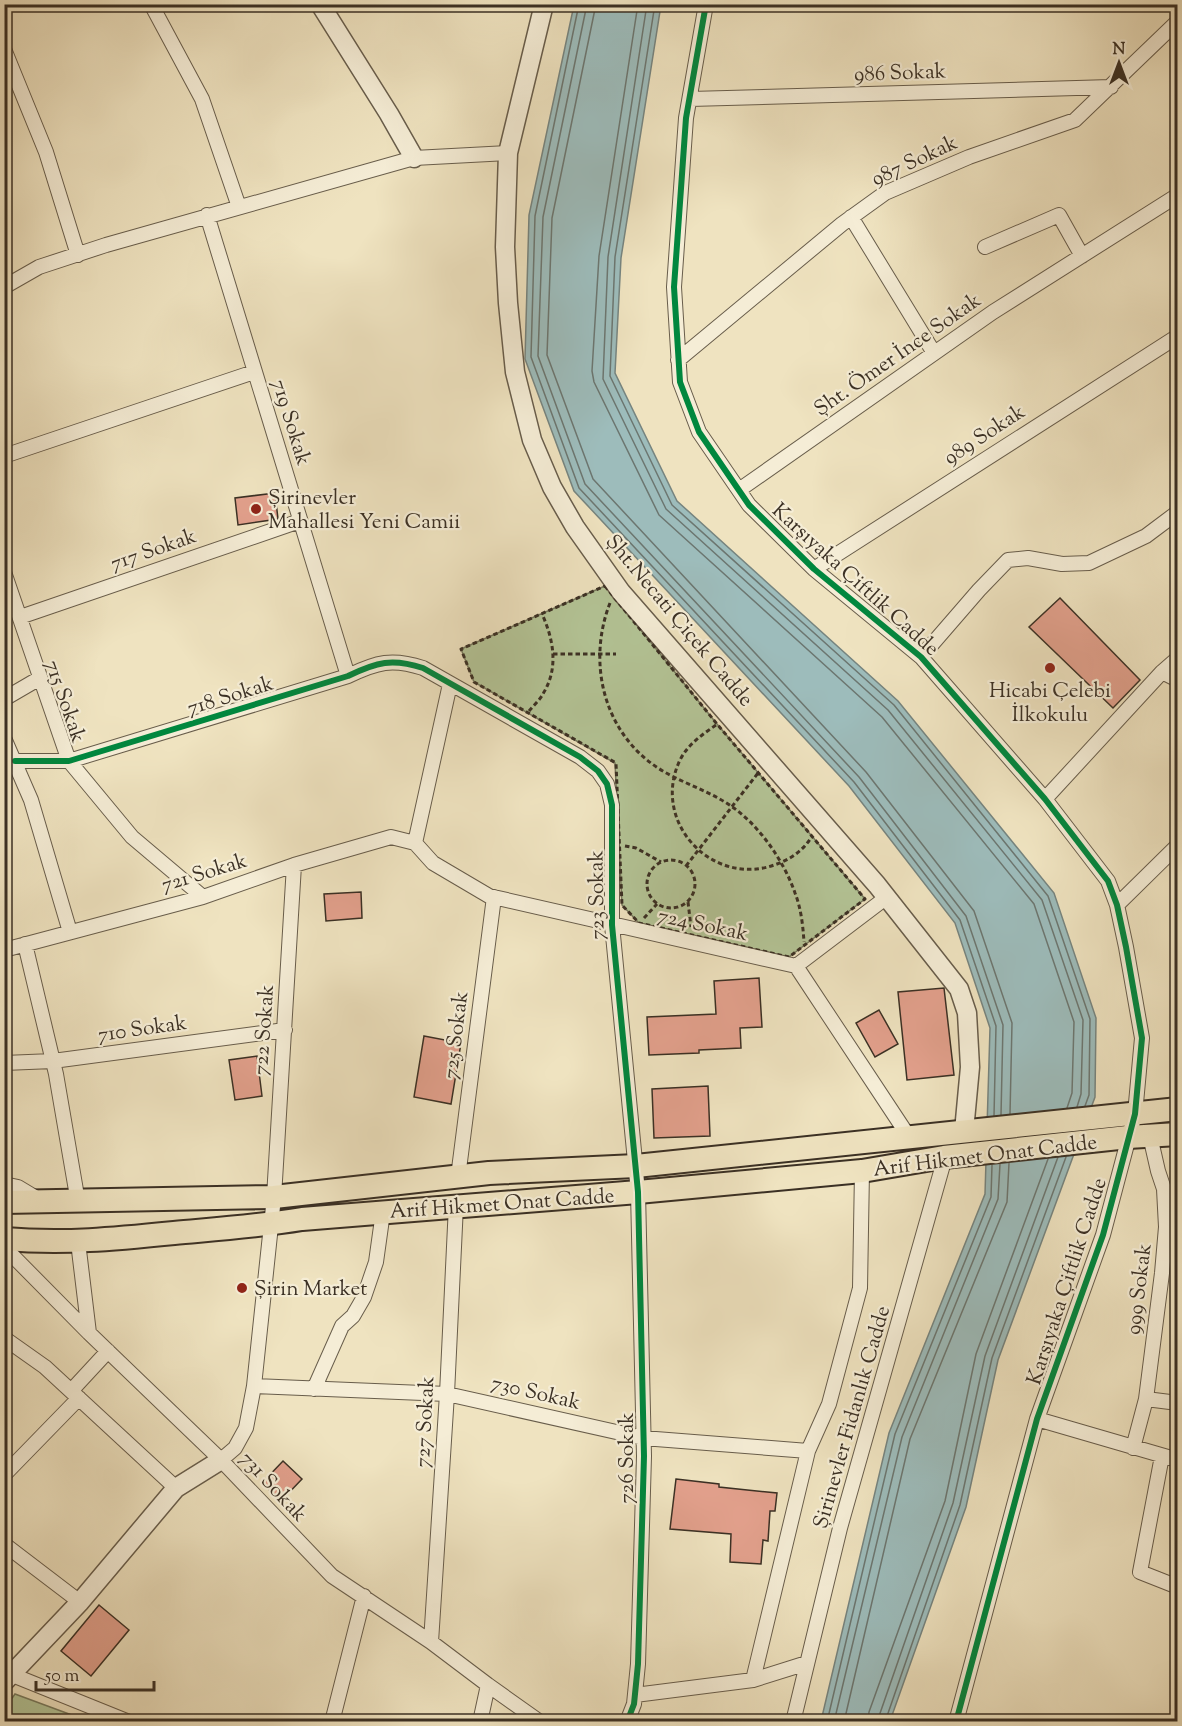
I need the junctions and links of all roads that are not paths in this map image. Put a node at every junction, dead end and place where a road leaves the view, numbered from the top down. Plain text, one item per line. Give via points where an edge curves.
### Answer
1 (151, 4) edge
2 (320, 4) edge
3 (544, 4) edge
4 (706, 4) edge
5 (1178, 21) edge
6 (4, 49) edge
7 (1111, 87) junction
8 (690, 99) junction
9 (508, 153) junction
10 (414, 158) junction
11 (1178, 195) edge
12 (239, 207) junction
13 (207, 215) junction
14 (851, 217) junction
15 (986, 247) dead end
16 (78, 255) junction
17 (1082, 256) junction
18 (4, 288) edge
19 (1178, 336) edge
20 (934, 353) junction
21 (678, 360) junction
22 (254, 372) junction
23 (4, 456) edge
24 (739, 490) junction
25 (1178, 512) edge
26 (300, 521) junction
27 (814, 569) junction
28 (4, 572) edge
29 (20, 617) junction
30 (921, 657) junction
31 (1178, 658) edge
32 (1162, 672) junction
33 (348, 676) junction
34 (40, 678) junction
35 (1178, 680) edge
36 (450, 684) junction
37 (4, 699) edge
38 (4, 738) edge
39 (15, 760) junction
40 (69, 761) junction
41 (1045, 799) junction
42 (415, 843) junction
43 (1178, 844) edge
44 (294, 865) junction
45 (203, 897) junction
46 (494, 897) junction
47 (887, 897) junction
48 (1117, 905) junction
49 (612, 925) junction
50 (70, 932) junction
51 (25, 944) junction
52 (4, 950) edge
53 (796, 966) junction
54 (285, 1030) junction
55 (53, 1061) junction
56 (4, 1063) edge
57 (1178, 1109) edge
58 (1136, 1114) junction
59 (972, 1130) junction
60 (1178, 1134) edge
61 (1150, 1136) junction
62 (909, 1137) junction
63 (1118, 1138) junction
64 (944, 1157) junction
65 (636, 1166) junction
66 (862, 1170) junction
67 (458, 1177) junction
68 (4, 1184) edge
69 (638, 1192) junction
70 (274, 1197) junction
71 (4, 1202) edge
72 (42, 1202) junction
73 (78, 1202) junction
74 (456, 1205) junction
75 (383, 1212) junction
76 (269, 1224) junction
77 (4, 1239) edge
78 (78, 1242) junction
79 (4, 1246) edge
80 (88, 1333) junction
81 (4, 1338) edge
82 (108, 1351) junction
83 (254, 1386) junction
84 (314, 1389) junction
85 (447, 1394) junction
86 (75, 1395) junction
87 (1146, 1399) junction
88 (1178, 1403) edge
89 (1037, 1419) junction
90 (643, 1438) junction
91 (1133, 1448) junction
92 (808, 1451) junction
93 (1162, 1456) junction
94 (221, 1460) junction
95 (1178, 1460) edge
96 (4, 1475) edge
97 (176, 1488) junction
98 (4, 1544) edge
99 (1178, 1587) edge
100 (364, 1596) junction
101 (80, 1602) junction
102 (431, 1642) junction
103 (807, 1663) junction
104 (7, 1676) edge
105 (753, 1680) junction
106 (488, 1685) junction
107 (635, 1695) junction
108 (128, 1722) edge
109 (332, 1722) edge
110 (480, 1722) edge
111 (540, 1722) edge
112 (627, 1722) edge
113 (793, 1722) edge
114 (956, 1722) edge

1 - 12 street via 202,99
2 - 10 street
3 - 9 street, Şht.Necati Çiçek Cadde
4 - 8 street, Karşıyaka Çiftlik Cadde
5 - 7 street, 987 Sokak
6 - 16 street via 46,152
7 - 8 street, 986 Sokak
7 - 14 street, 987 Sokak via 1075,120 969,157 885,193
8 - 21 street, Karşıyaka Çiftlik Cadde via 674,287
9 - 10 street
9 - 47 street, Şht.Necati Çiçek Cadde via 505,247 515,372 532,440 552,487 621,591
10 - 12 street
11 - 17 street, Şht. Ömer İnce Sokak
12 - 13 street
13 - 16 street
13 - 22 street, 719 Sokak
14 - 20 street
14 - 21 street, 987 Sokak
15 - 17 street via 1059,215
16 - 18 street via 39,267
17 - 20 street, Şht. Ömer İnce Sokak
19 - 27 street, 989 Sokak
20 - 24 street, Şht. Ömer İnce Sokak
21 - 24 street, Karşıyaka Çiftlik Cadde via 680,382 699,432
22 - 23 street
22 - 26 street, 719 Sokak
24 - 27 street, Karşıyaka Çiftlik Cadde
25 - 30 street via 1146,536 1089,563 1008,560
26 - 29 street, 717 Sokak
26 - 33 street, 719 Sokak
27 - 30 street, Karşıyaka Çiftlik Cadde
28 - 29 street, 715 Sokak
29 - 34 street, 715 Sokak
30 - 41 street, Karşıyaka Çiftlik Cadde
31 - 32 street
32 - 35 street
32 - 41 street
33 - 36 street, 718 Sokak via 403,661
33 - 40 street, 718 Sokak
34 - 37 street
34 - 40 street, 715 Sokak
36 - 42 street
36 - 49 street, 723 Sokak via 524,718 598,771 607,784 615,844
38 - 39 street
39 - 40 street, 718 Sokak
39 - 50 street via 31,800
40 - 45 street, 715 Sokak via 132,837
41 - 48 street, Karşıyaka Çiftlik Cadde via 1108,881
42 - 44 street, 721 Sokak via 391,837
42 - 46 street, 724 Sokak via 433,863
43 - 48 street
44 - 45 street, 721 Sokak
44 - 54 street, 722 Sokak
45 - 50 street, 721 Sokak
46 - 49 street, 724 Sokak
46 - 67 street, 725 Sokak
47 - 53 street
47 - 59 street, Şht.Necati Çiçek Cadde via 959,989 967,1013
48 - 58 street, Karşıyaka Çiftlik Cadde via 1142,1038
49 - 53 street, 724 Sokak
49 - 65 street, 723 Sokak
50 - 51 street, 721 Sokak
51 - 52 street, 721 Sokak
51 - 55 street
53 - 62 street
54 - 55 street, 710 Sokak
54 - 70 street, 722 Sokak
55 - 56 street, 710 Sokak
55 - 73 street
57 - 58 main road, Arif Hikmet Onat Cadde
58 - 59 main road, Arif Hikmet Onat Cadde
58 - 63 street, Karşıyaka Çiftlik Cadde
59 - 62 main road, Arif Hikmet Onat Cadde
59 - 64 street, Şirinevler Fidanlık Cadde
60 - 61 main road, Arif Hikmet Onat Cadde
61 - 63 main road, Arif Hikmet Onat Cadde
61 - 87 street, 999 Sokak via 1164,1189 1166,1227
62 - 65 main road, Arif Hikmet Onat Cadde
63 - 64 main road, Arif Hikmet Onat Cadde
63 - 89 street, Karşıyaka Çiftlik Cadde via 1103,1235
64 - 66 main road, Arif Hikmet Onat Cadde
64 - 103 street, Şirinevler Fidanlık Cadde via 840,1528
65 - 67 main road, Arif Hikmet Onat Cadde
65 - 69 street, 723 Sokak
66 - 69 main road, Arif Hikmet Onat Cadde
66 - 92 street via 860,1288 829,1404
67 - 70 main road, Arif Hikmet Onat Cadde
68 - 72 street via 18,1187
69 - 74 main road, Arif Hikmet Onat Cadde
69 - 90 street, 726 Sokak
70 - 73 main road, Arif Hikmet Onat Cadde
70 - 76 street, 722 Sokak
71 - 72 main road, Arif Hikmet Onat Cadde
72 - 73 main road, Arif Hikmet Onat Cadde
74 - 75 main road, Arif Hikmet Onat Cadde
74 - 85 street, 727 Sokak
75 - 76 main road, Arif Hikmet Onat Cadde
75 - 84 street via 376,1262 364,1298 342,1326
76 - 78 main road, Arif Hikmet Onat Cadde
76 - 83 street, 722 Sokak
77 - 78 main road, Arif Hikmet Onat Cadde
78 - 80 street
79 - 80 street, 731 Sokak
80 - 82 street, 731 Sokak
81 - 86 street via 45,1367
82 - 86 street
82 - 94 street, 731 Sokak
83 - 84 street, 730 Sokak
83 - 94 street, 722 Sokak via 246,1428 235,1448
84 - 85 street, 730 Sokak
85 - 90 street, 730 Sokak
85 - 102 street, 727 Sokak
86 - 96 street
86 - 97 street
87 - 88 street
87 - 91 street, 999 Sokak
89 - 91 street
89 - 114 street, Karşıyaka Çiftlik Cadde
90 - 92 street, 730 Sokak
90 - 107 street, 726 Sokak
91 - 93 street
92 - 105 street
93 - 95 street
93 - 99 street via 1140,1572
94 - 97 street
94 - 100 street, 731 Sokak via 332,1576
97 - 101 street
98 - 101 street
100 - 102 street, 731 Sokak
100 - 109 street
101 - 104 street
102 - 106 street, 731 Sokak
103 - 105 street
103 - 113 street, Şirinevler Fidanlık Cadde
104 - 108 street
105 - 107 street
106 - 110 street
106 - 111 street, 731 Sokak
107 - 112 street, 726 Sokak

